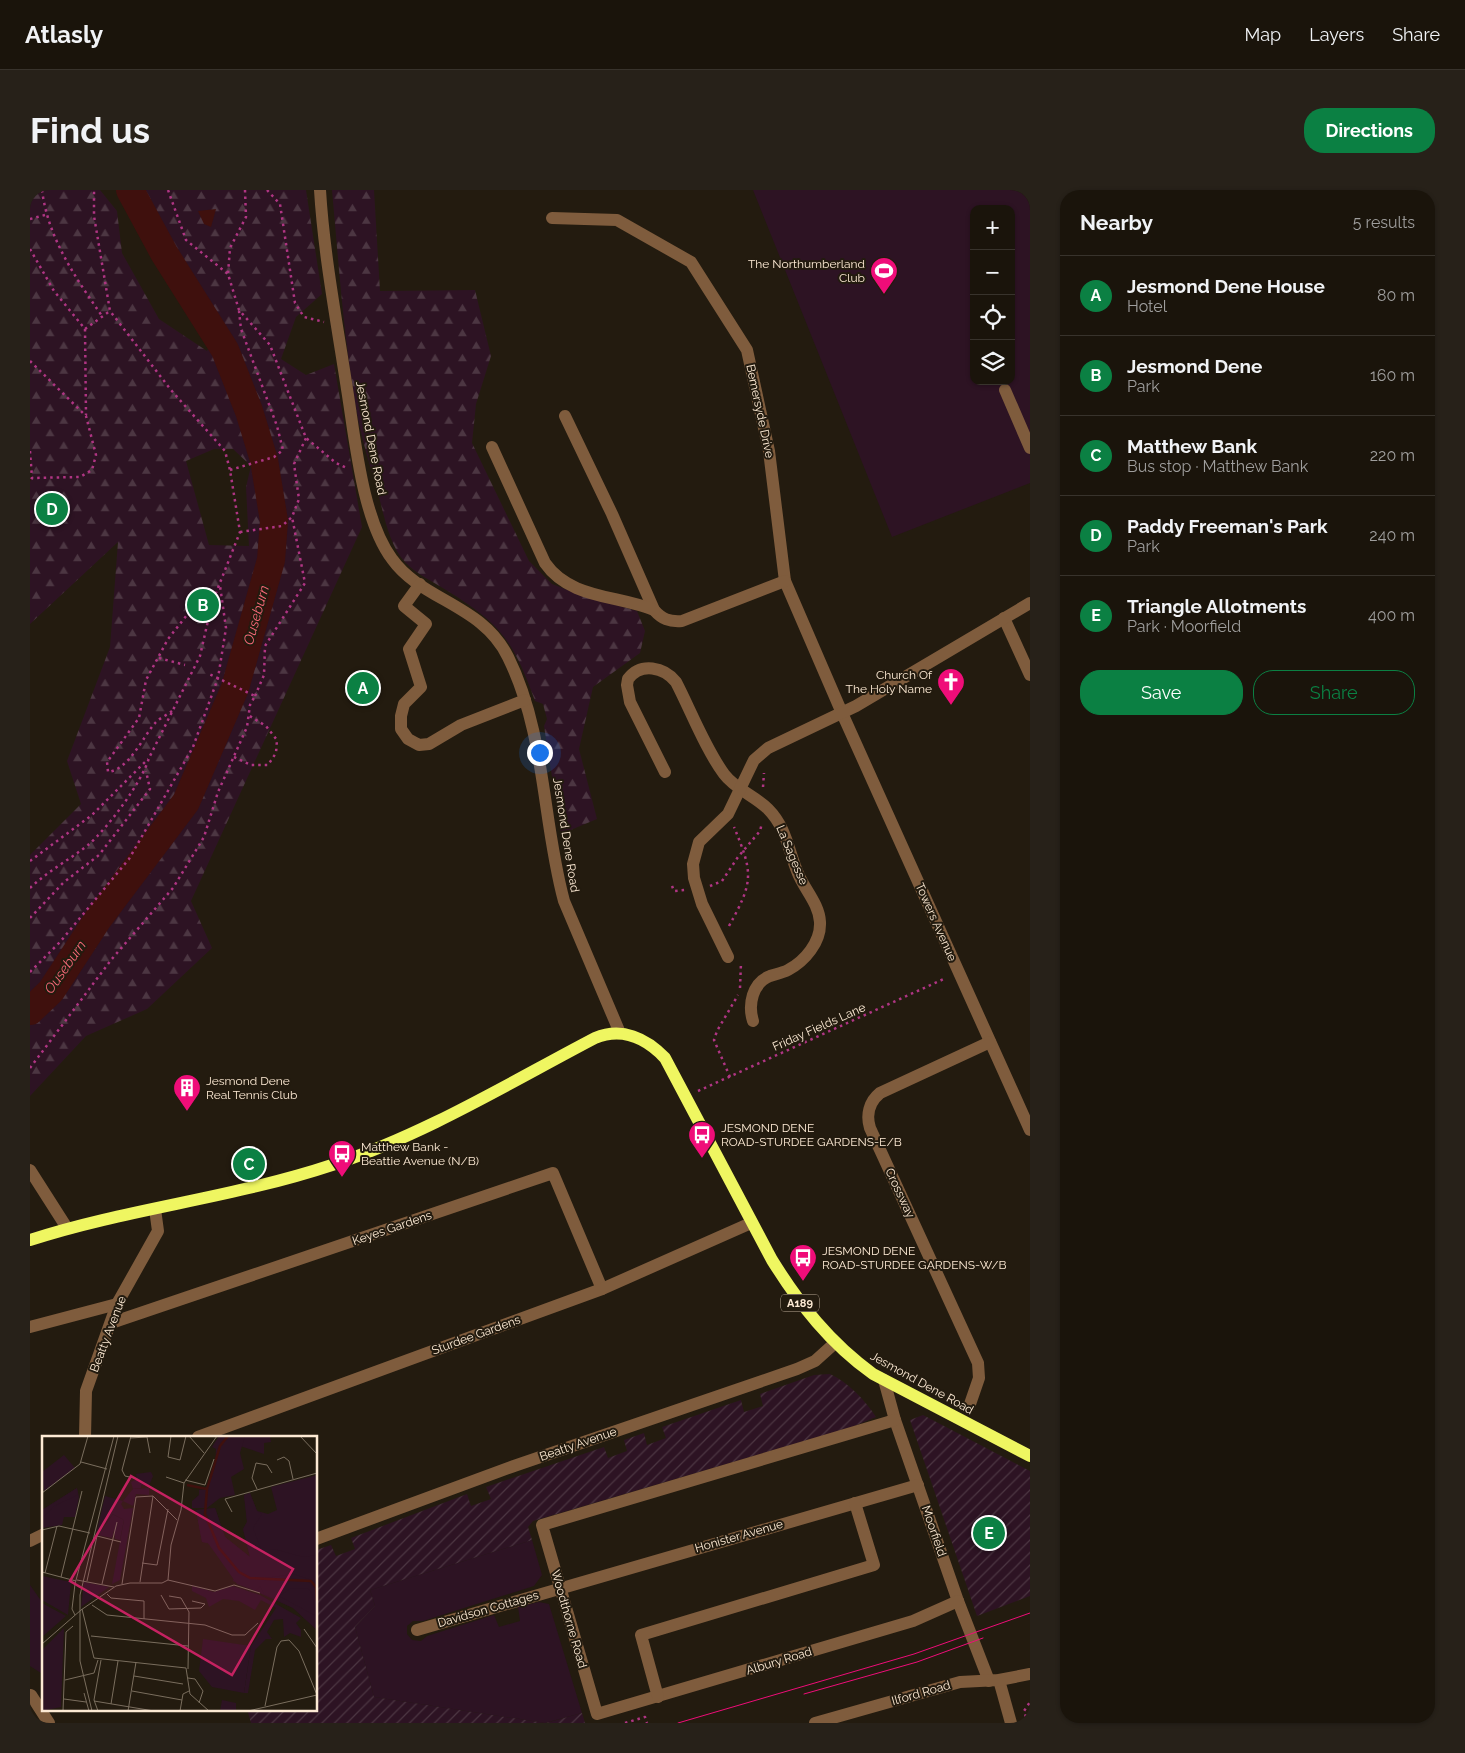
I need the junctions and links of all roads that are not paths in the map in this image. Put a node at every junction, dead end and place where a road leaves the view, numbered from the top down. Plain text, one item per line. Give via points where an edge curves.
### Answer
1 (320, 190) edge
2 (552, 218) dead end
3 (1005, 390) dead end
4 (565, 416) dead end
5 (492, 447) dead end
6 (1030, 448) edge
7 (785, 581) junction
8 (420, 584) junction
9 (1030, 603) edge
10 (654, 610) junction
11 (1004, 618) junction
12 (1030, 676) edge
13 (525, 700) junction
14 (842, 713) junction
15 (665, 772) dead end
16 (740, 788) junction
17 (734, 957) road end
18 (753, 1022) dead end
19 (620, 1033) junction
20 (990, 1042) junction
21 (1030, 1130) edge
22 (30, 1170) edge
23 (155, 1209) junction
24 (751, 1223) junction
25 (67, 1228) junction
26 (30, 1240) edge
27 (602, 1289) junction
28 (116, 1304) junction
29 (111, 1323) junction
30 (30, 1327) edge
31 (835, 1343) junction
32 (884, 1380) junction
33 (969, 1407) dead end
34 (895, 1420) junction
35 (85, 1436) edge
36 (201, 1436) edge
37 (1030, 1456) edge
38 (918, 1485) junction
39 (855, 1503) junction
40 (42, 1535) edge
41 (318, 1538) edge
42 (30, 1541) edge
43 (559, 1588) junction
44 (958, 1601) junction
45 (416, 1630) dead end
46 (1030, 1674) edge
47 (994, 1680) junction
48 (31, 1695) dead end
49 (658, 1697) junction
50 (597, 1714) joint
51 (49, 1723) edge
52 (815, 1723) edge
53 (1011, 1723) edge

1 - 8 street, Jesmond Dene Road via 337,326 362,475 384,546 401,570
2 - 7 street, Bemersyde Drive via 617,220 691,262 747,350 770,451
3 - 6 street
4 - 10 street
5 - 10 street via 552,574 577,590
7 - 10 street via 712,611 674,622 659,617
7 - 14 street, Bemersyde Drive
8 - 13 street, Jesmond Dene Road via 463,610 495,636 507,655
8 - 13 street via 404,606 426,624 409,649 421,687 404,704 401,729 408,739 419,745 429,744 461,725
9 - 11 street
11 - 12 street
11 - 14 street
13 - 19 street, Jesmond Dene Road via 540,761 554,861 564,901
14 - 16 street via 760,753
14 - 20 street, Towers Avenue
15 - 16 street, La Sagesse via 627,694 628,679 639,670 656,669 670,675 676,682 718,766
16 - 17 street via 728,814 706,834 693,864 697,888
16 - 18 street, La Sagesse via 756,799 785,833 796,870 817,907 820,930 816,942 800,962 762,981 756,989 750,1006
19 - 23 main road, A189 via 603,1034 462,1108 356,1157 279,1180
19 - 24 main road, Jesmond Dene Road / A189 via 647,1042 665,1058
20 - 21 street, Towers Avenue
20 - 33 street, Crossway via 880,1093 872,1102 868,1115 870,1128 978,1363 979,1378
22 - 25 street
23 - 25 main road, A189
23 - 28 street, Beatty Avenue via 158,1231
24 - 27 street, Sturdee Gardens
24 - 31 main road, Jesmond Dene Road / A189 via 790,1289
25 - 26 main road, A189
27 - 29 street, Keyes Gardens via 553,1173
27 - 36 street, Sturdee Gardens
28 - 29 street, Beatty Avenue
28 - 30 street
29 - 35 street, Beatty Avenue via 86,1391
31 - 32 main road, Jesmond Dene Road / A189
31 - 41 street, Beatty Avenue via 815,1361 797,1370 514,1466
32 - 34 street, Moorfield
32 - 37 main road, Jesmond Dene Road / A189
34 - 38 street, Moorfield
34 - 43 street, Woodthorne Road via 542,1525
38 - 39 street, Honister Avenue
38 - 44 street, Moorfield
39 - 43 street, Honister Avenue
39 - 49 street via 874,1565 641,1635
40 - 42 street
43 - 45 street, Davidson Cottages
43 - 50 street, Woodthorne Road
44 - 47 street, Moorfield via 982,1664
44 - 49 street, Albury Road via 913,1621
46 - 47 street, Ilford Road
47 - 52 street, Ilford Road via 960,1682
47 - 53 street, Moorfield
48 - 51 street
49 - 50 street, Albury Road

